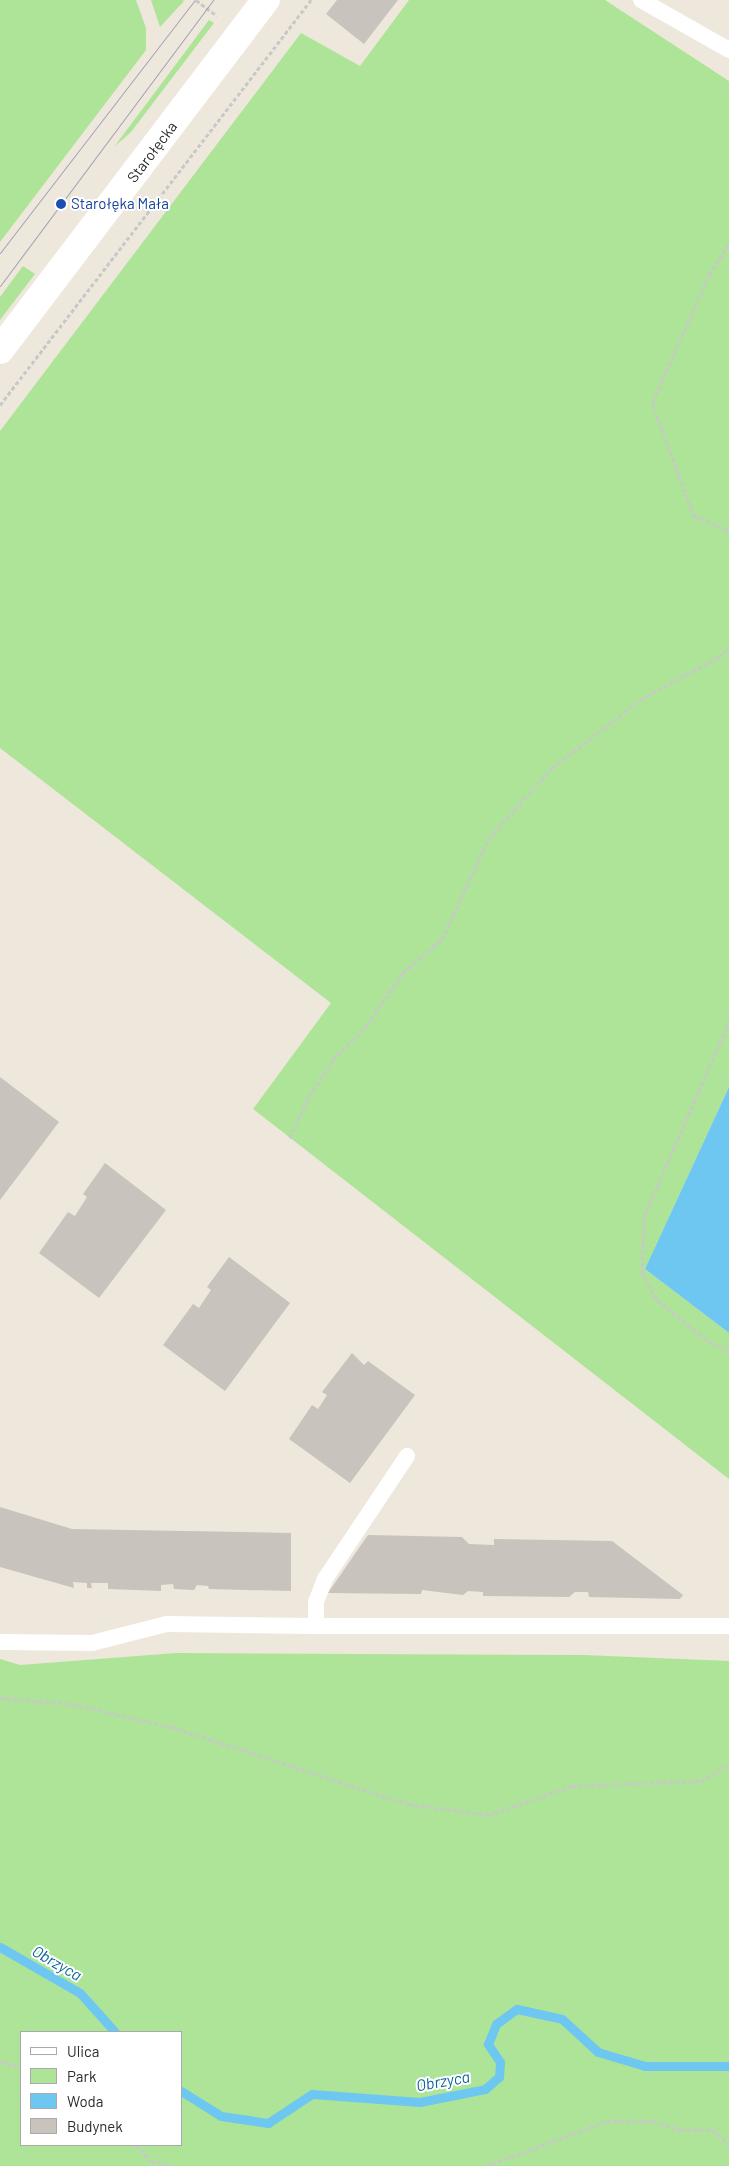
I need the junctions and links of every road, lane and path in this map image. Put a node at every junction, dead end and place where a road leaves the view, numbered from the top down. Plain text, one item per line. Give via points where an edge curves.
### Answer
1 (266, 0) edge
2 (311, 0) edge
3 (641, 0) edge
4 (729, 50) edge
5 (729, 244) edge
6 (0, 350) edge
7 (0, 406) edge
8 (729, 531) edge
9 (729, 647) edge
10 (729, 1022) edge
11 (290, 1138) dead end
12 (729, 1352) edge
13 (407, 1456) dead end
14 (316, 1626) junction
15 (729, 1626) edge
16 (0, 1642) edge
17 (0, 1698) edge
18 (729, 1764) edge
19 (0, 2062) edge
20 (20, 2066) edge
21 (137, 2146) edge
22 (729, 2146) edge
23 (173, 2166) edge
24 (486, 2166) edge

1 - 6 street, Starołęcka
2 - 7 path
3 - 4 lane
5 - 8 path via 710,273 652,403 694,516
9 - 11 path via 718,657 646,696 552,768 495,831 442,939 403,973 367,1025 333,1060 309,1096
10 - 12 path via 644,1216 642,1272 657,1300 704,1338
13 - 14 lane via 324,1579 316,1602
14 - 15 lane
14 - 16 lane via 167,1624 92,1643
17 - 18 path via 72,1704 171,1727 408,1804 488,1815 572,1786 701,1781
19 - 20 path
21 - 23 path via 151,2161
22 - 24 path via 713,2130 681,2130 653,2121 607,2121

